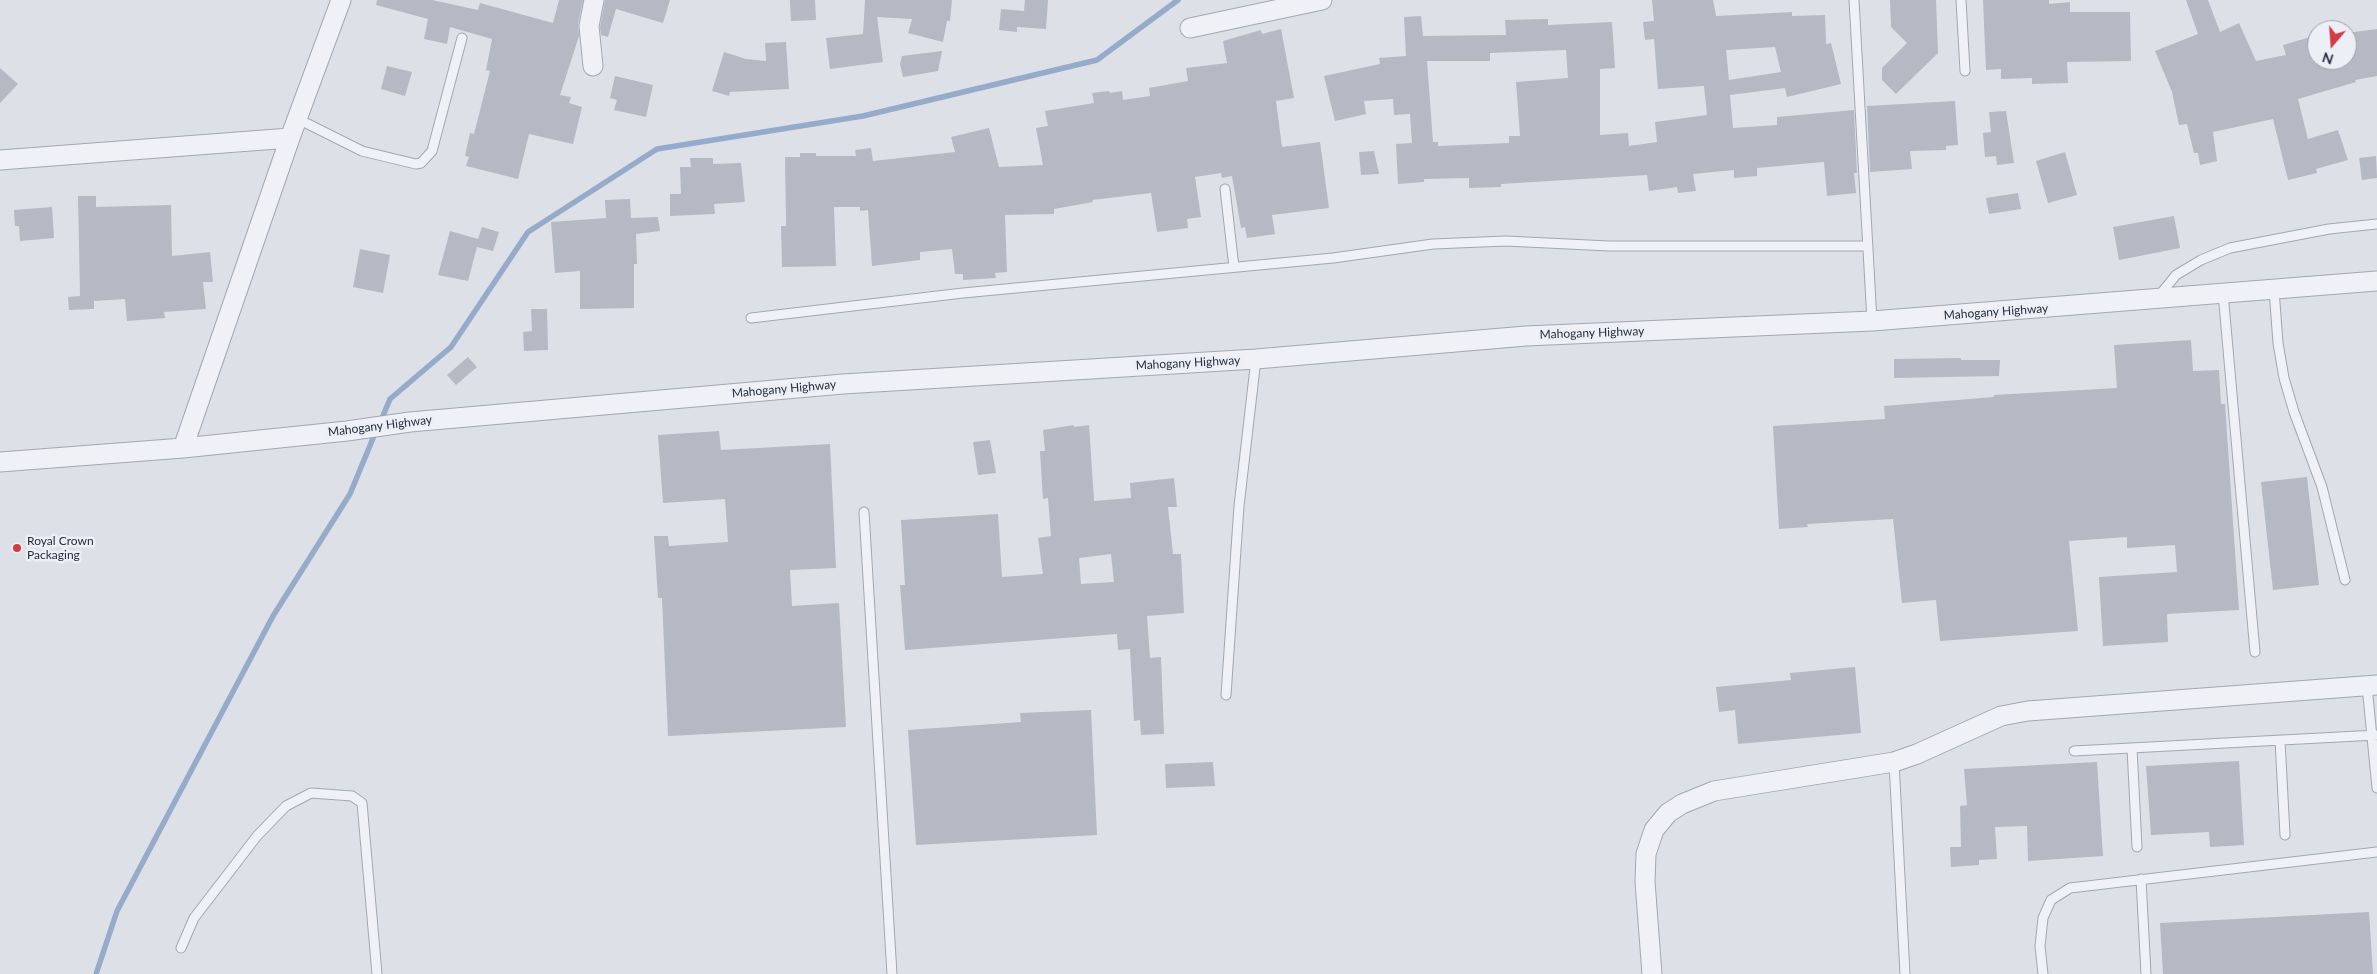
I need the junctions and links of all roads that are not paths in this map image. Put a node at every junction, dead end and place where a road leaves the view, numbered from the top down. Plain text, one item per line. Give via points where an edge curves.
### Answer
1 (341, 0) edge
2 (594, 0) edge
3 (1322, 0) edge
4 (1854, 0) edge
5 (1961, 0) edge
6 (1190, 28) dead end
7 (462, 38) dead end
8 (593, 66) dead end
9 (1965, 71) dead end
10 (298, 119) junction
11 (290, 138) junction
12 (0, 160) edge
13 (1225, 189) dead end
14 (2377, 224) edge
15 (1868, 246) junction
16 (1234, 267) junction
17 (2377, 281) edge
18 (2274, 290) junction
19 (2223, 293) junction
20 (2156, 300) junction
21 (751, 318) dead end
22 (1872, 321) junction
23 (1256, 359) junction
24 (183, 448) junction
25 (0, 462) edge
26 (864, 512) dead end
27 (2345, 580) dead end
28 (2255, 652) dead end
29 (2372, 686) edge
30 (1226, 695) dead end
31 (2374, 736) edge
32 (2280, 740) junction
33 (2132, 748) junction
34 (2074, 751) dead end
35 (1894, 762) junction
36 (2377, 788) edge
37 (2284, 835) dead end
38 (2137, 847) dead end
39 (2377, 852) edge
40 (2141, 879) junction
41 (181, 948) dead end
42 (377, 974) edge
43 (892, 974) edge
44 (1652, 974) edge
45 (1905, 974) edge
46 (2043, 974) edge
47 (2146, 974) edge

1 - 10 street
2 - 8 street via 589,26
3 - 6 street
4 - 15 lane
5 - 9 lane
7 - 10 lane via 432,151 422,164 362,151
10 - 11 street
11 - 12 street
11 - 24 street
13 - 16 lane
14 - 20 lane via 2329,229 2230,248 2176,275
15 - 16 lane via 1433,244
15 - 22 lane
16 - 21 lane via 963,293
17 - 18 street, Mahogany Highway
18 - 19 street, Mahogany Highway
18 - 27 lane via 2284,378 2322,486
19 - 20 street, Mahogany Highway
19 - 28 lane
20 - 22 street, Mahogany Highway
22 - 23 street, Mahogany Highway via 1526,336
23 - 24 street, Mahogany Highway via 843,384 410,422
23 - 30 lane via 1239,506
24 - 25 street, Mahogany Highway
26 - 43 lane
29 - 31 lane
29 - 35 street via 2019,713 2001,716
31 - 32 lane
31 - 36 lane
32 - 33 lane
32 - 37 lane
33 - 34 lane
33 - 38 lane
35 - 44 street via 1714,791 1668,813 1654,830 1646,854
35 - 45 lane
39 - 40 lane
40 - 46 lane via 2070,888 2051,900 2043,918 2040,946
40 - 47 lane
41 - 42 lane via 194,918 257,836 286,806 311,793 352,796 362,803

